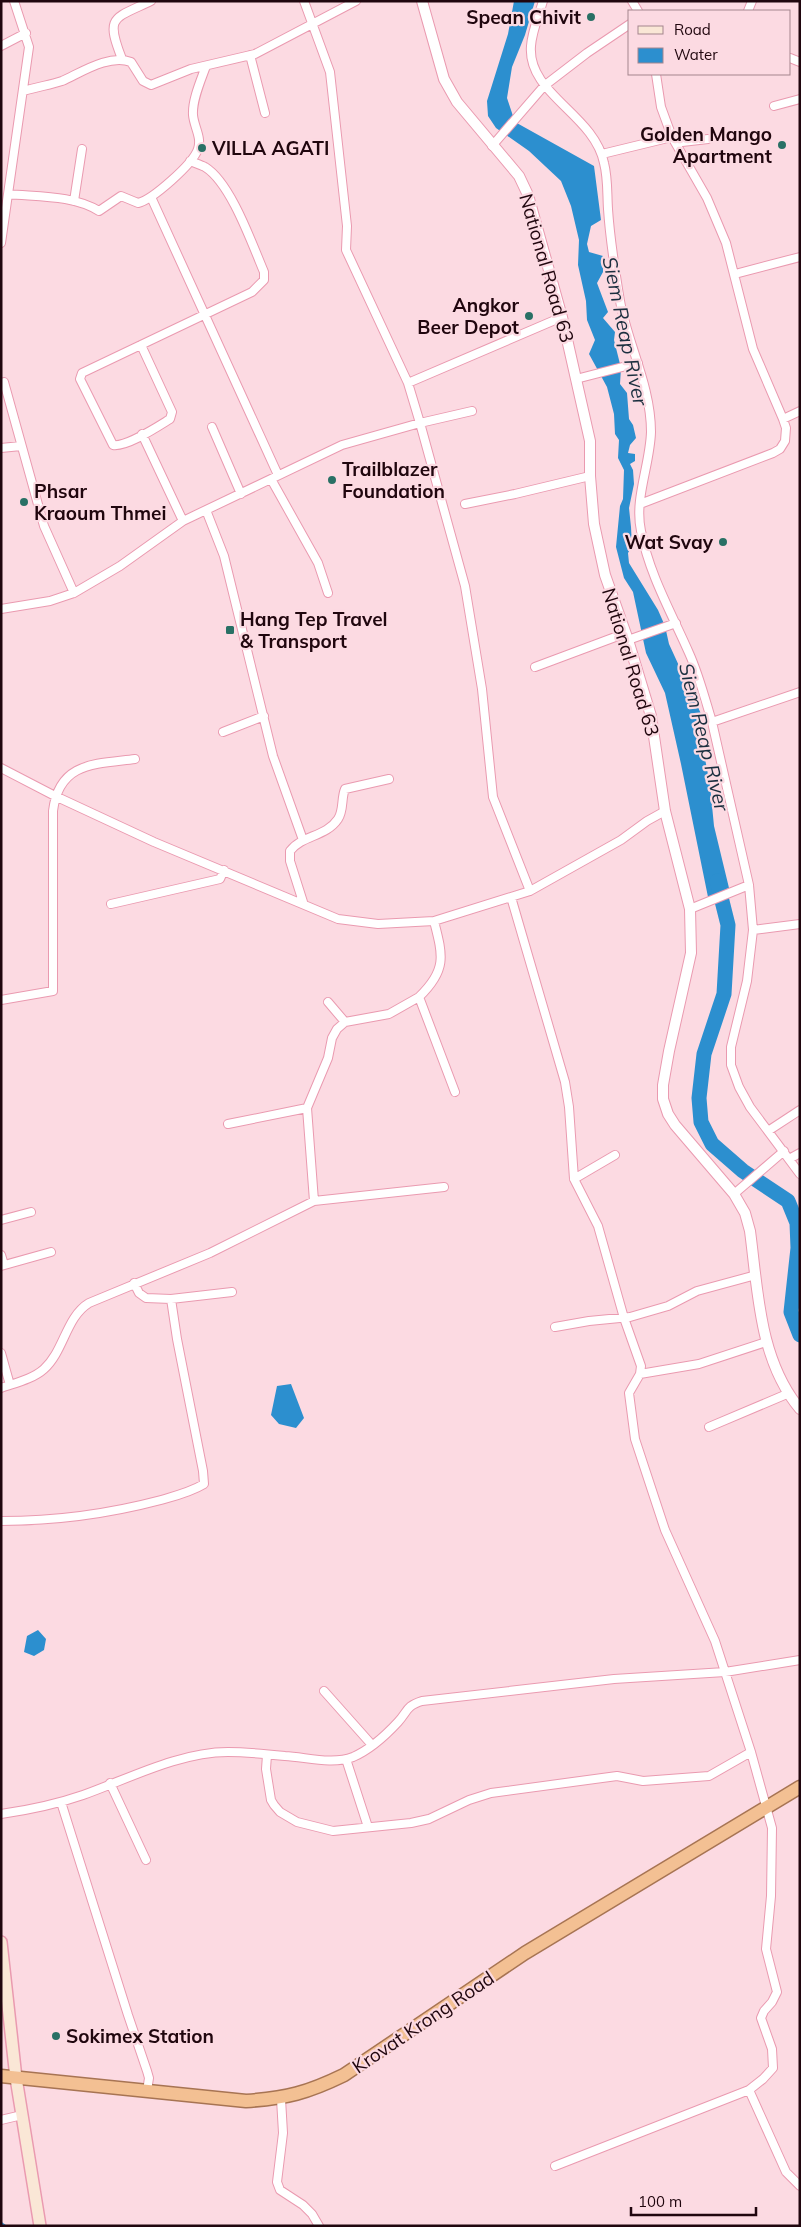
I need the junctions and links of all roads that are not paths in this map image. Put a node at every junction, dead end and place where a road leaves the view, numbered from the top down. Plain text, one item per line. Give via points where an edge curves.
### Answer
1 (14, 1) edge
2 (151, 1) edge
3 (304, 1) edge
4 (356, 1) edge
5 (422, 1) edge
6 (543, 1) edge
7 (314, 24) junction
8 (628, 25) edge
9 (26, 33) junction
10 (1, 46) edge
11 (250, 55) junction
12 (122, 59) junction
13 (206, 66) junction
14 (656, 75) edge
15 (544, 86) junction
16 (24, 90) junction
17 (800, 98) edge
18 (774, 106) dead end
19 (265, 113) dead end
20 (672, 137) junction
21 (708, 139) dead end
22 (492, 146) junction
23 (82, 149) dead end
24 (602, 154) junction
25 (190, 161) junction
26 (8, 194) junction
27 (151, 197) junction
28 (74, 201) junction
29 (1, 243) edge
30 (800, 257) edge
31 (735, 274) junction
32 (205, 313) junction
33 (562, 317) junction
34 (141, 345) junction
35 (638, 363) junction
36 (576, 379) junction
37 (4, 382) dead end
38 (408, 383) junction
39 (800, 411) edge
40 (472, 412) dead end
41 (783, 419) junction
42 (420, 423) junction
43 (212, 427) dead end
44 (142, 434) junction
45 (21, 446) junction
46 (1, 448) edge
47 (590, 476) junction
48 (274, 477) junction
49 (241, 494) junction
50 (465, 504) dead end
51 (640, 504) junction
52 (206, 510) junction
53 (183, 521) junction
54 (74, 593) junction
55 (328, 593) dead end
56 (1, 609) edge
57 (673, 624) junction
58 (627, 637) junction
59 (535, 667) dead end
60 (800, 692) edge
61 (264, 716) junction
62 (712, 722) junction
63 (223, 732) dead end
64 (135, 759) dead end
65 (1, 768) edge
66 (389, 779) dead end
67 (55, 796) junction
68 (665, 811) junction
69 (303, 840) junction
70 (224, 870) junction
71 (746, 886) junction
72 (530, 891) junction
73 (512, 897) junction
74 (303, 902) junction
75 (111, 904) dead end
76 (694, 906) junction
77 (434, 921) junction
78 (800, 924) edge
79 (753, 930) junction
80 (419, 997) junction
81 (1, 1000) edge
82 (328, 1002) dead end
83 (345, 1022) junction
84 (455, 1092) dead end
85 (307, 1108) junction
86 (800, 1110) edge
87 (228, 1124) dead end
88 (768, 1131) junction
89 (784, 1151) junction
90 (800, 1154) edge
91 (615, 1155) dead end
92 (789, 1159) junction
93 (800, 1174) edge
94 (574, 1179) junction
95 (444, 1187) dead end
96 (734, 1194) junction
97 (314, 1201) junction
98 (31, 1212) dead end
99 (1, 1220) edge
100 (51, 1252) dead end
101 (1, 1255) edge
102 (3, 1266) edge
103 (756, 1275) junction
104 (134, 1283) junction
105 (232, 1292) dead end
106 (171, 1299) junction
107 (624, 1318) junction
108 (555, 1327) dead end
109 (766, 1342) junction
110 (1, 1353) edge
111 (640, 1374) junction
112 (10, 1385) junction
113 (1, 1388) edge
114 (788, 1394) junction
115 (800, 1409) edge
116 (709, 1427) dead end
117 (1, 1521) edge
118 (800, 1660) edge
119 (725, 1672) junction
120 (324, 1691) dead end
121 (372, 1745) junction
122 (751, 1752) junction
123 (267, 1755) junction
124 (346, 1759) junction
125 (110, 1783) junction
126 (800, 1786) edge
127 (61, 1802) junction
128 (766, 1805) junction
129 (1, 1814) edge
130 (368, 1827) junction
131 (146, 1860) dead end
132 (1, 1942) edge
133 (1, 2076) edge
134 (16, 2078) junction
135 (749, 2090) junction
136 (147, 2091) junction
137 (281, 2099) junction
138 (22, 2115) junction
139 (1, 2120) edge
140 (555, 2166) dead end
141 (800, 2186) edge
142 (40, 2226) edge
143 (319, 2226) edge

1 - 9 street
2 - 12 street via 114,21 114,38
3 - 7 street
4 - 7 street
5 - 22 street, National Road 63 via 444,79 457,102
6 - 15 street via 531,45 534,64
7 - 11 street
7 - 38 street via 330,72 346,250
8 - 15 street
9 - 10 street
9 - 16 street via 29,47
11 - 13 street
11 - 19 street
12 - 13 street via 131,62 143,81 151,84 191,68
12 - 16 street
13 - 25 street via 193,108 198,149
14 - 20 street via 661,107
15 - 22 street
15 - 24 street via 592,133
16 - 26 street
17 - 18 street
20 - 21 street via 682,142
20 - 24 street
20 - 31 street via 707,198
22 - 33 street, National Road 63 via 519,176 528,196
23 - 28 street
24 - 35 street via 620,304
25 - 27 street
25 - 32 street via 216,177 232,199 264,272 264,280 252,292
26 - 28 street
26 - 29 street
27 - 28 street via 138,203 121,196 100,211
27 - 32 street
30 - 31 street
31 - 41 street via 753,348
32 - 34 street
32 - 48 street
33 - 36 street, National Road 63
33 - 38 street
34 - 44 street via 172,412 170,420
34 - 44 street via 84,370 80,380 113,445 119,446
35 - 36 street
35 - 51 street via 647,395 651,433
36 - 47 street, National Road 63 via 590,441
37 - 45 street
38 - 42 street
39 - 41 street
40 - 42 street
41 - 51 street via 786,436 777,451
42 - 48 street via 342,445
42 - 72 street via 465,586 482,689 493,797
43 - 49 street
44 - 53 street
45 - 46 street
45 - 54 street via 44,526
47 - 50 street
47 - 58 street, National Road 63 via 594,524 605,576
48 - 49 street
48 - 55 street via 318,563
49 - 52 street
51 - 57 street via 641,531 647,553
52 - 53 street
52 - 61 street via 224,556
53 - 54 street via 120,566
54 - 56 street via 50,601
57 - 58 street
57 - 62 street via 696,670
58 - 59 street
58 - 68 street, National Road 63 via 651,716
60 - 62 street
61 - 63 street
61 - 69 street
62 - 71 street
64 - 67 street via 85,765 62,782
65 - 67 street
66 - 69 street via 344,789 339,818 324,832
67 - 70 street
67 - 81 street via 53,991
68 - 72 street via 621,840
68 - 76 street, National Road 63
69 - 74 street via 290,851 290,861
70 - 74 street
70 - 75 street via 220,879
71 - 76 street
71 - 79 street
72 - 73 street
73 - 77 street
73 - 94 street via 565,1082
74 - 77 street via 338,919 378,924
76 - 96 street, National Road 63 via 691,953 669,1051 663,1099 675,1125
77 - 80 street via 440,947 440,970 432,985
78 - 79 street
79 - 88 street via 747,982 731,1047 731,1065 738,1087
80 - 83 street via 389,1014
80 - 84 street
82 - 83 street
83 - 85 street via 332,1038 328,1058
85 - 87 street
85 - 97 street
86 - 88 street
88 - 89 street
89 - 92 street
89 - 96 street
90 - 92 street
91 - 94 street
92 - 93 street
94 - 107 street via 598,1226
95 - 97 street
96 - 103 street, National Road 63 via 749,1224
97 - 104 street via 210,1252
98 - 99 street
100 - 102 street
101 - 102 street
103 - 107 street via 696,1291 668,1306
103 - 109 street, National Road 63
104 - 106 street via 143,1297
104 - 112 street via 83,1307 45,1369
105 - 106 street
106 - 117 street via 204,1484 153,1502 97,1514
107 - 108 street
107 - 111 street via 641,1366
109 - 111 street via 699,1364
109 - 114 street, National Road 63
110 - 112 street
111 - 119 street via 630,1393 635,1439 665,1530 712,1634
112 - 113 street
114 - 115 street, National Road 63
114 - 116 street
118 - 119 street
119 - 121 street via 614,1679 422,1701 406,1709 399,1721
119 - 122 street
120 - 121 street
121 - 124 street
122 - 128 street
122 - 130 street via 709,1776 643,1781 617,1776 490,1793 429,1819 411,1824
123 - 124 street via 316,1760
123 - 125 street via 210,1753
123 - 130 street via 271,1800 280,1812 297,1822 320,1829
124 - 130 street
125 - 127 street
125 - 131 street
126 - 128 highway, Krovat Krong Road
127 - 129 street
127 - 136 street via 147,2071
128 - 135 street via 772,1828 766,1949 777,1992 761,2018 772,2049 773,2068
128 - 137 highway, Krovat Krong Road via 525,1953 344,2076 315,2090
132 - 134 main road
133 - 134 highway, Krovat Krong Road
134 - 136 highway, Krovat Krong Road
134 - 138 main road
135 - 140 street
135 - 141 street via 786,2172
136 - 137 highway, Krovat Krong Road via 246,2101
137 - 143 street via 283,2133 277,2182 280,2190 303,2205
138 - 139 street
138 - 142 main road

